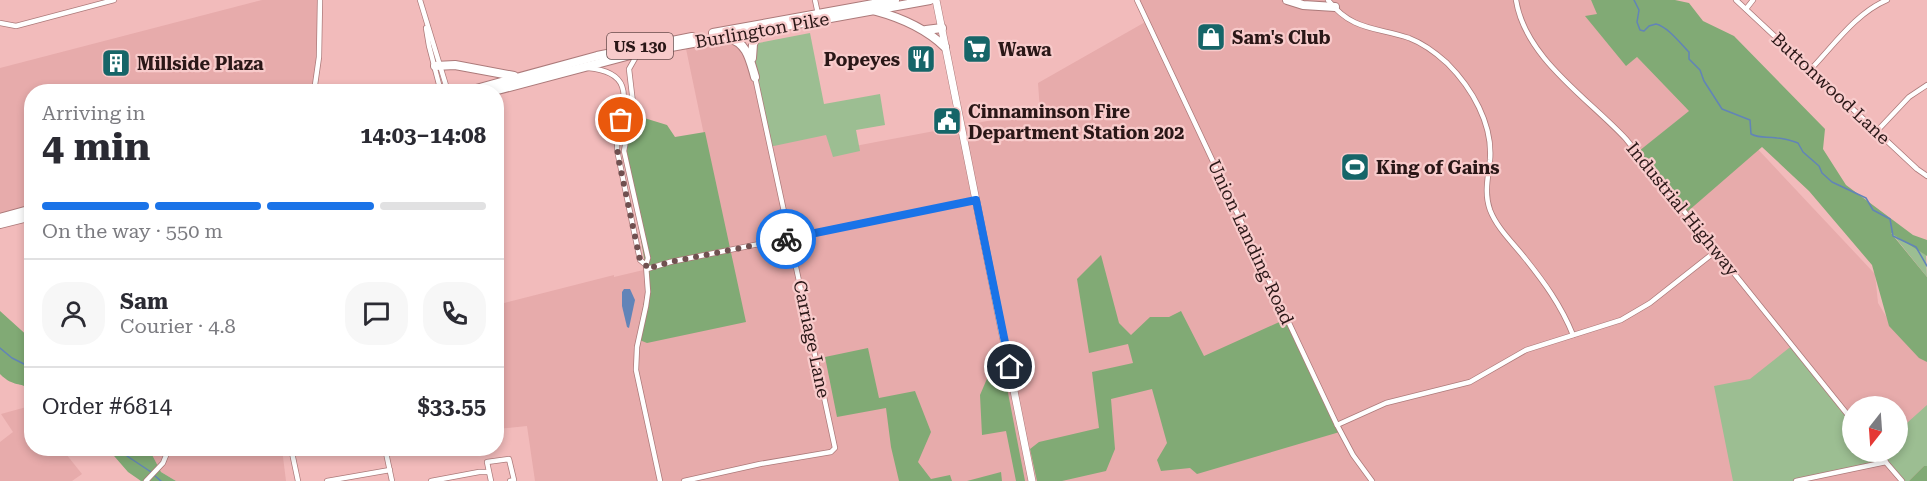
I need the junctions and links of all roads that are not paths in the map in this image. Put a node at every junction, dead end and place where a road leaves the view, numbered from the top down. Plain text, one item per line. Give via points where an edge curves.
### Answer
1 (114, 0) edge
2 (320, 0) edge
3 (420, 0) edge
4 (815, 0) edge
5 (895, 0) edge
6 (930, 0) edge
7 (936, 0) edge
8 (1137, 0) edge
9 (1287, 0) edge
10 (1321, 0) edge
11 (1516, 0) edge
12 (1736, 0) edge
13 (1753, 0) edge
14 (1887, 0) edge
15 (1334, 4) edge
16 (1310, 5) junction
17 (1746, 9) junction
18 (873, 10) junction
19 (818, 14) junction
20 (0, 22) edge
21 (942, 28) junction
22 (922, 30) junction
23 (760, 31) junction
24 (722, 37) junction
25 (945, 47) junction
26 (638, 53) junction
27 (437, 66) junction
28 (579, 68) junction
29 (1811, 69) junction
30 (521, 77) junction
31 (755, 77) junction
32 (315, 84) edge
33 (440, 84) edge
34 (445, 84) edge
35 (495, 84) edge
36 (1927, 85) edge
37 (504, 88) edge
38 (1877, 131) junction
39 (1927, 176) edge
40 (976, 200) junction
41 (24, 211) edge
42 (0, 218) edge
43 (24, 218) edge
44 (0, 224) edge
45 (790, 238) junction
46 (1716, 251) junction
47 (646, 267) junction
48 (1573, 334) junction
49 (1842, 408) edge
50 (1338, 424) junction
51 (166, 456) edge
52 (293, 456) edge
53 (387, 456) edge
54 (1886, 462) joint
55 (390, 470) junction
56 (488, 472) junction
57 (146, 481) edge
58 (298, 481) edge
59 (327, 481) edge
60 (392, 481) edge
61 (431, 481) edge
62 (491, 481) edge
63 (510, 481) edge
64 (660, 481) edge
65 (684, 481) edge
66 (1032, 481) edge
67 (1372, 481) edge
68 (1796, 481) edge
69 (1902, 481) edge

1 - 20 street via 16,26
2 - 32 street
3 - 27 street
4 - 19 street
5 - 19 highway, Burlington Pike / US 130
6 - 18 highway, Burlington Pike / US 130
7 - 21 street
8 - 50 street, Union Landing Road
9 - 16 highway
10 - 16 highway
11 - 46 street, Industrial Highway via 1522,23 1548,63 1626,139
12 - 17 street, Buttonwood Lane
13 - 17 street
14 - 29 street via 1853,23
15 - 16 highway
15 - 48 street via 1361,27 1409,38 1424,46 1449,65 1462,82 1489,131 1486,196 1496,224 1551,291
17 - 29 street, Buttonwood Lane
18 - 22 highway
18 - 23 highway, Burlington Pike / US 130
19 - 30 highway, Burlington Pike / US 130 via 644,46
21 - 22 highway
21 - 25 street
22 - 25 highway
23 - 24 highway, Burlington Pike / US 130
23 - 31 highway via 752,49
24 - 26 highway, Burlington Pike / US 130
24 - 31 highway via 744,46
25 - 40 street
26 - 28 highway, Burlington Pike / US 130
26 - 47 street via 629,69 633,103 624,151 648,258
27 - 30 highway via 455,65
27 - 33 street
27 - 34 street
28 - 37 highway, Burlington Pike / US 130
28 - 47 street via 606,71 623,86 617,150 640,260
29 - 38 street, Buttonwood Lane
30 - 35 highway, Burlington Pike / US 130
31 - 45 street, Carriage Lane
36 - 38 street via 1909,97
38 - 39 street, Buttonwood Lane
40 - 45 street
40 - 66 street
41 - 42 highway
43 - 44 highway
45 - 47 street
45 - 65 street, Carriage Lane via 835,450
46 - 48 street via 1633,314
46 - 49 street, Industrial Highway
47 - 64 street via 646,306 636,370
48 - 50 street via 1520,353 1470,382 1386,403
50 - 67 street, Union Landing Road
51 - 57 street
52 - 58 street
53 - 55 street
54 - 68 street
54 - 69 street
55 - 59 street
55 - 60 street
56 - 61 street
56 - 62 street
56 - 63 street via 487,462 509,459 514,480

